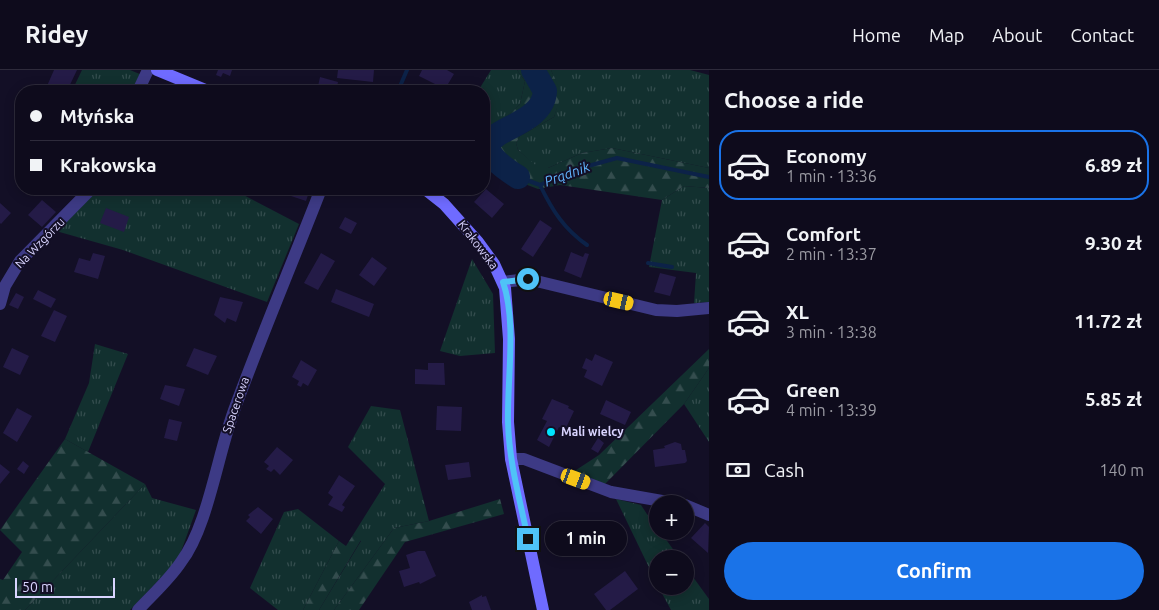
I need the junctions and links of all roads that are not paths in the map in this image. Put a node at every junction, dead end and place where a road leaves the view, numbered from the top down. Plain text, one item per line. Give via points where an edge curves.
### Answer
1 (148, 70) edge
2 (158, 70) edge
3 (141, 85) edge
4 (194, 85) edge
5 (85, 195) edge
6 (318, 195) edge
7 (433, 195) edge
8 (503, 282) junction
9 (0, 304) edge
10 (709, 308) edge
11 (511, 459) junction
12 (649, 499) edge
13 (694, 509) edge
14 (709, 515) edge
15 (138, 610) edge
16 (543, 610) edge

1 - 3 street
2 - 4 main road
5 - 9 street, Na Wzgórzu via 20,261 5,286
6 - 15 street, Spacerowa via 232,415 200,525 182,561
7 - 8 main road, Krakowska via 478,242
8 - 10 street via 528,279 656,310
8 - 11 main road, Krakowska via 507,304
11 - 12 street via 524,460 611,492
11 - 16 main road, Krakowska
13 - 14 street

